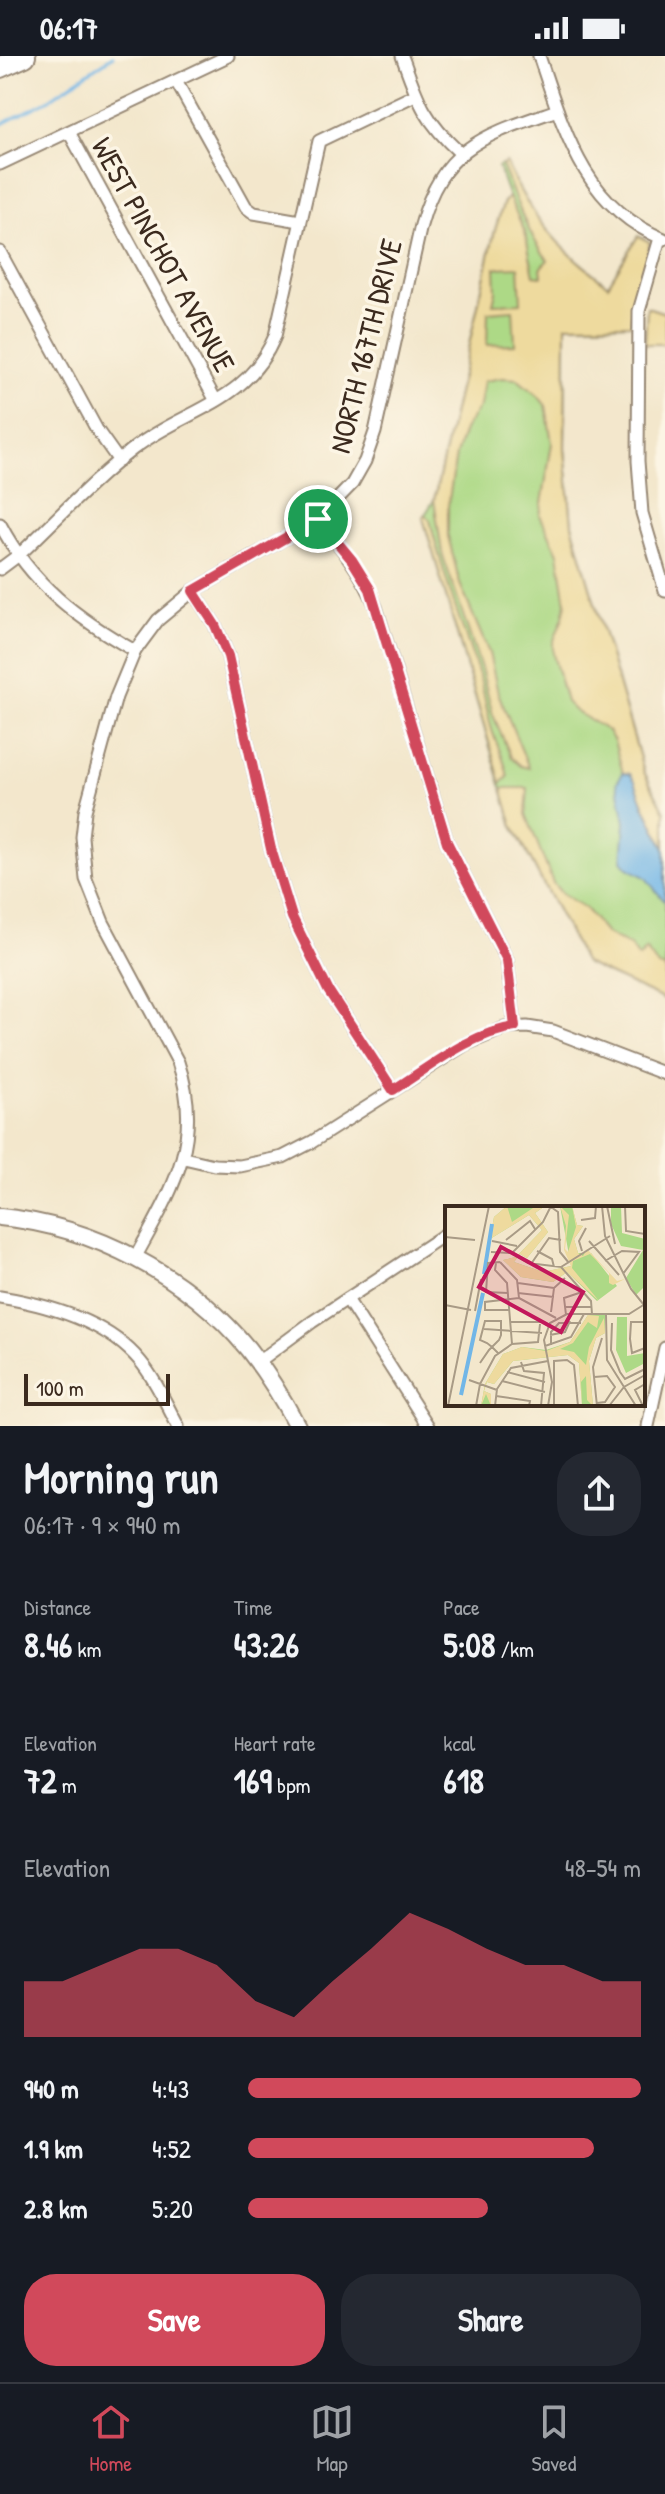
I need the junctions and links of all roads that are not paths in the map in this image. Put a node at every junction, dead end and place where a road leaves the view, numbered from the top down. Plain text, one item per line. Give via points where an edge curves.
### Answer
1 (25, 56) edge
2 (228, 56) edge
3 (402, 56) edge
4 (539, 56) edge
5 (0, 67) edge
6 (176, 81) junction
7 (415, 95) junction
8 (557, 110) junction
9 (69, 132) junction
10 (460, 153) junction
11 (0, 164) edge
12 (300, 221) junction
13 (663, 238) edge
14 (0, 252) edge
15 (216, 401) junction
16 (119, 461) junction
17 (318, 519) junction
18 (0, 524) edge
19 (20, 554) junction
20 (660, 555) edge
21 (0, 569) edge
22 (193, 591) junction
23 (665, 591) edge
24 (135, 651) junction
25 (515, 1027) junction
26 (665, 1074) edge
27 (393, 1090) junction
28 (184, 1158) junction
29 (0, 1217) edge
30 (445, 1234) edge
31 (135, 1258) junction
32 (0, 1297) edge
33 (347, 1299) junction
34 (665, 1348) edge
35 (258, 1362) junction
36 (648, 1404) edge
37 (178, 1426) edge
38 (297, 1426) edge
39 (428, 1426) edge
40 (648, 1426) edge

1 - 5 highway
2 - 6 street
3 - 7 street
4 - 8 street
6 - 9 street
6 - 12 street via 246,207
7 - 10 street via 433,127
7 - 12 street via 319,141
8 - 10 street, NORTH 167TH DRIVE via 490,134
8 - 13 street via 582,169 604,198
9 - 11 street
9 - 15 street, WEST PINCHOT AVENUE
10 - 17 street, NORTH 167TH DRIVE via 426,206 365,461 343,495
12 - 15 street via 270,349 249,378
13 - 20 street via 640,304 638,337 638,490
14 - 16 street
15 - 16 street via 142,442
16 - 19 street
17 - 22 street, NORTH 167TH DRIVE
17 - 25 street via 370,589 447,842 507,960
18 - 19 street
19 - 21 street
19 - 24 street via 70,610
20 - 23 street
22 - 24 street, NORTH 167TH DRIVE via 158,620
22 - 27 street via 228,656 271,849 292,917 328,990
24 - 28 street, NORTH 167TH DRIVE via 87,799 84,865 99,914 178,1062 188,1110
25 - 26 street via 562,1034
25 - 27 street via 466,1044
27 - 28 street via 298,1151 269,1162 227,1166
28 - 31 street, NORTH 167TH DRIVE
29 - 31 street via 66,1230
30 - 33 street
31 - 35 street via 207,1307
32 - 37 street via 53,1309 121,1342 150,1375
33 - 35 street
33 - 39 street
34 - 36 street
35 - 38 street
36 - 40 street

